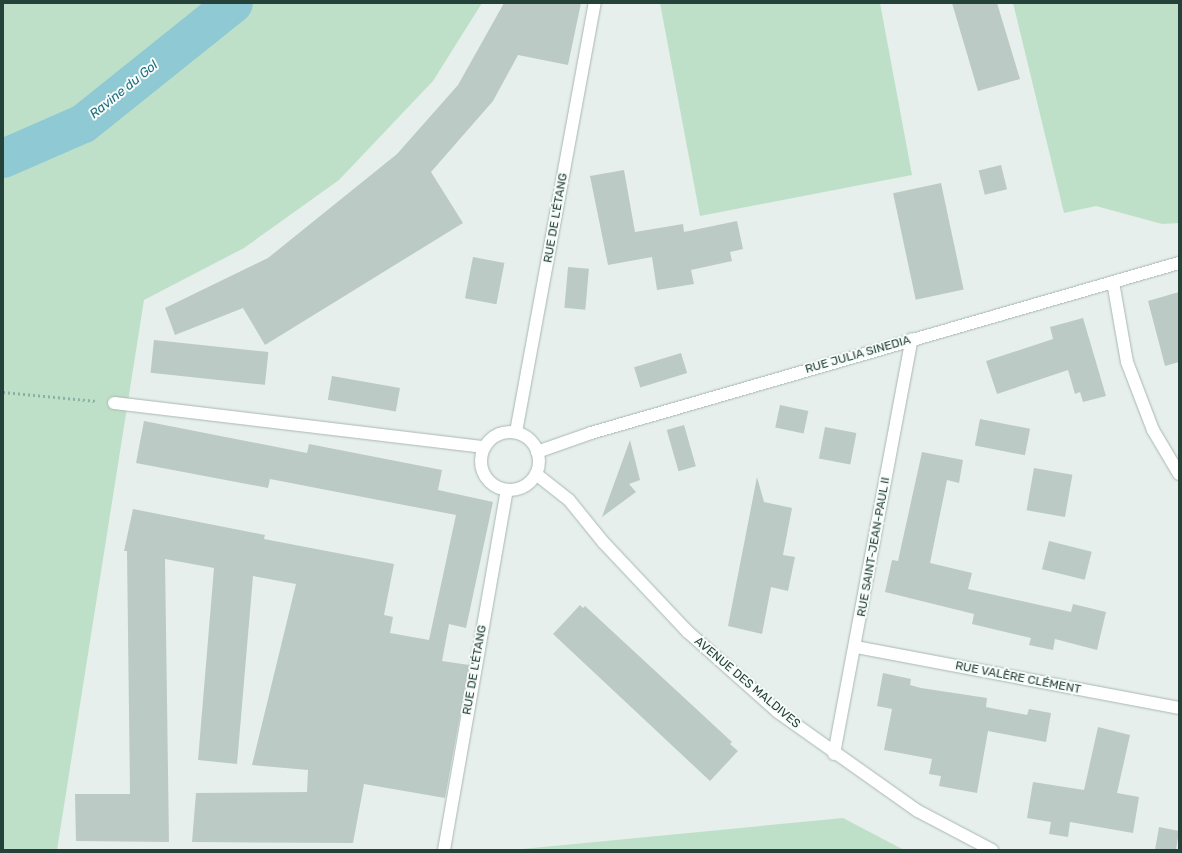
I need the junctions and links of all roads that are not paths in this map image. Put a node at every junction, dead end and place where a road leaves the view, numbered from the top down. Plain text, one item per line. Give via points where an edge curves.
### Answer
1 (595, 3) edge
2 (1179, 263) edge
3 (1113, 282) junction
4 (912, 339) junction
5 (114, 403) road end
6 (516, 432) junction
7 (484, 447) junction
8 (537, 452) junction
9 (536, 474) junction
10 (1179, 474) edge
11 (507, 490) junction
12 (856, 647) junction
13 (1179, 708) edge
14 (834, 754) junction
15 (444, 850) edge
16 (992, 850) edge

1 - 6 street, RUE DE L'ÉTANG
2 - 3 street, RUE JULIA SINEDIA
3 - 4 street, RUE JULIA SINEDIA
3 - 10 street via 1127,362 1153,430
4 - 8 street, RUE JULIA SINEDIA via 591,433
4 - 12 street, RUE SAINT-JEAN-PAUL II
5 - 7 street
6 - 7 street via 504,432 492,438
6 - 8 street via 526,436
7 - 11 street via 480,460 482,472 496,487
8 - 9 street
9 - 11 street via 520,488
9 - 14 street, AVENUE DES MALDIVES via 569,500 654,599 719,662 778,712
11 - 15 street, RUE DE L'ÉTANG
12 - 13 street, RUE VALÈRE CLÉMENT
12 - 14 street, RUE SAINT-JEAN-PAUL II
14 - 16 street, AVENUE DES MALDIVES via 918,811

